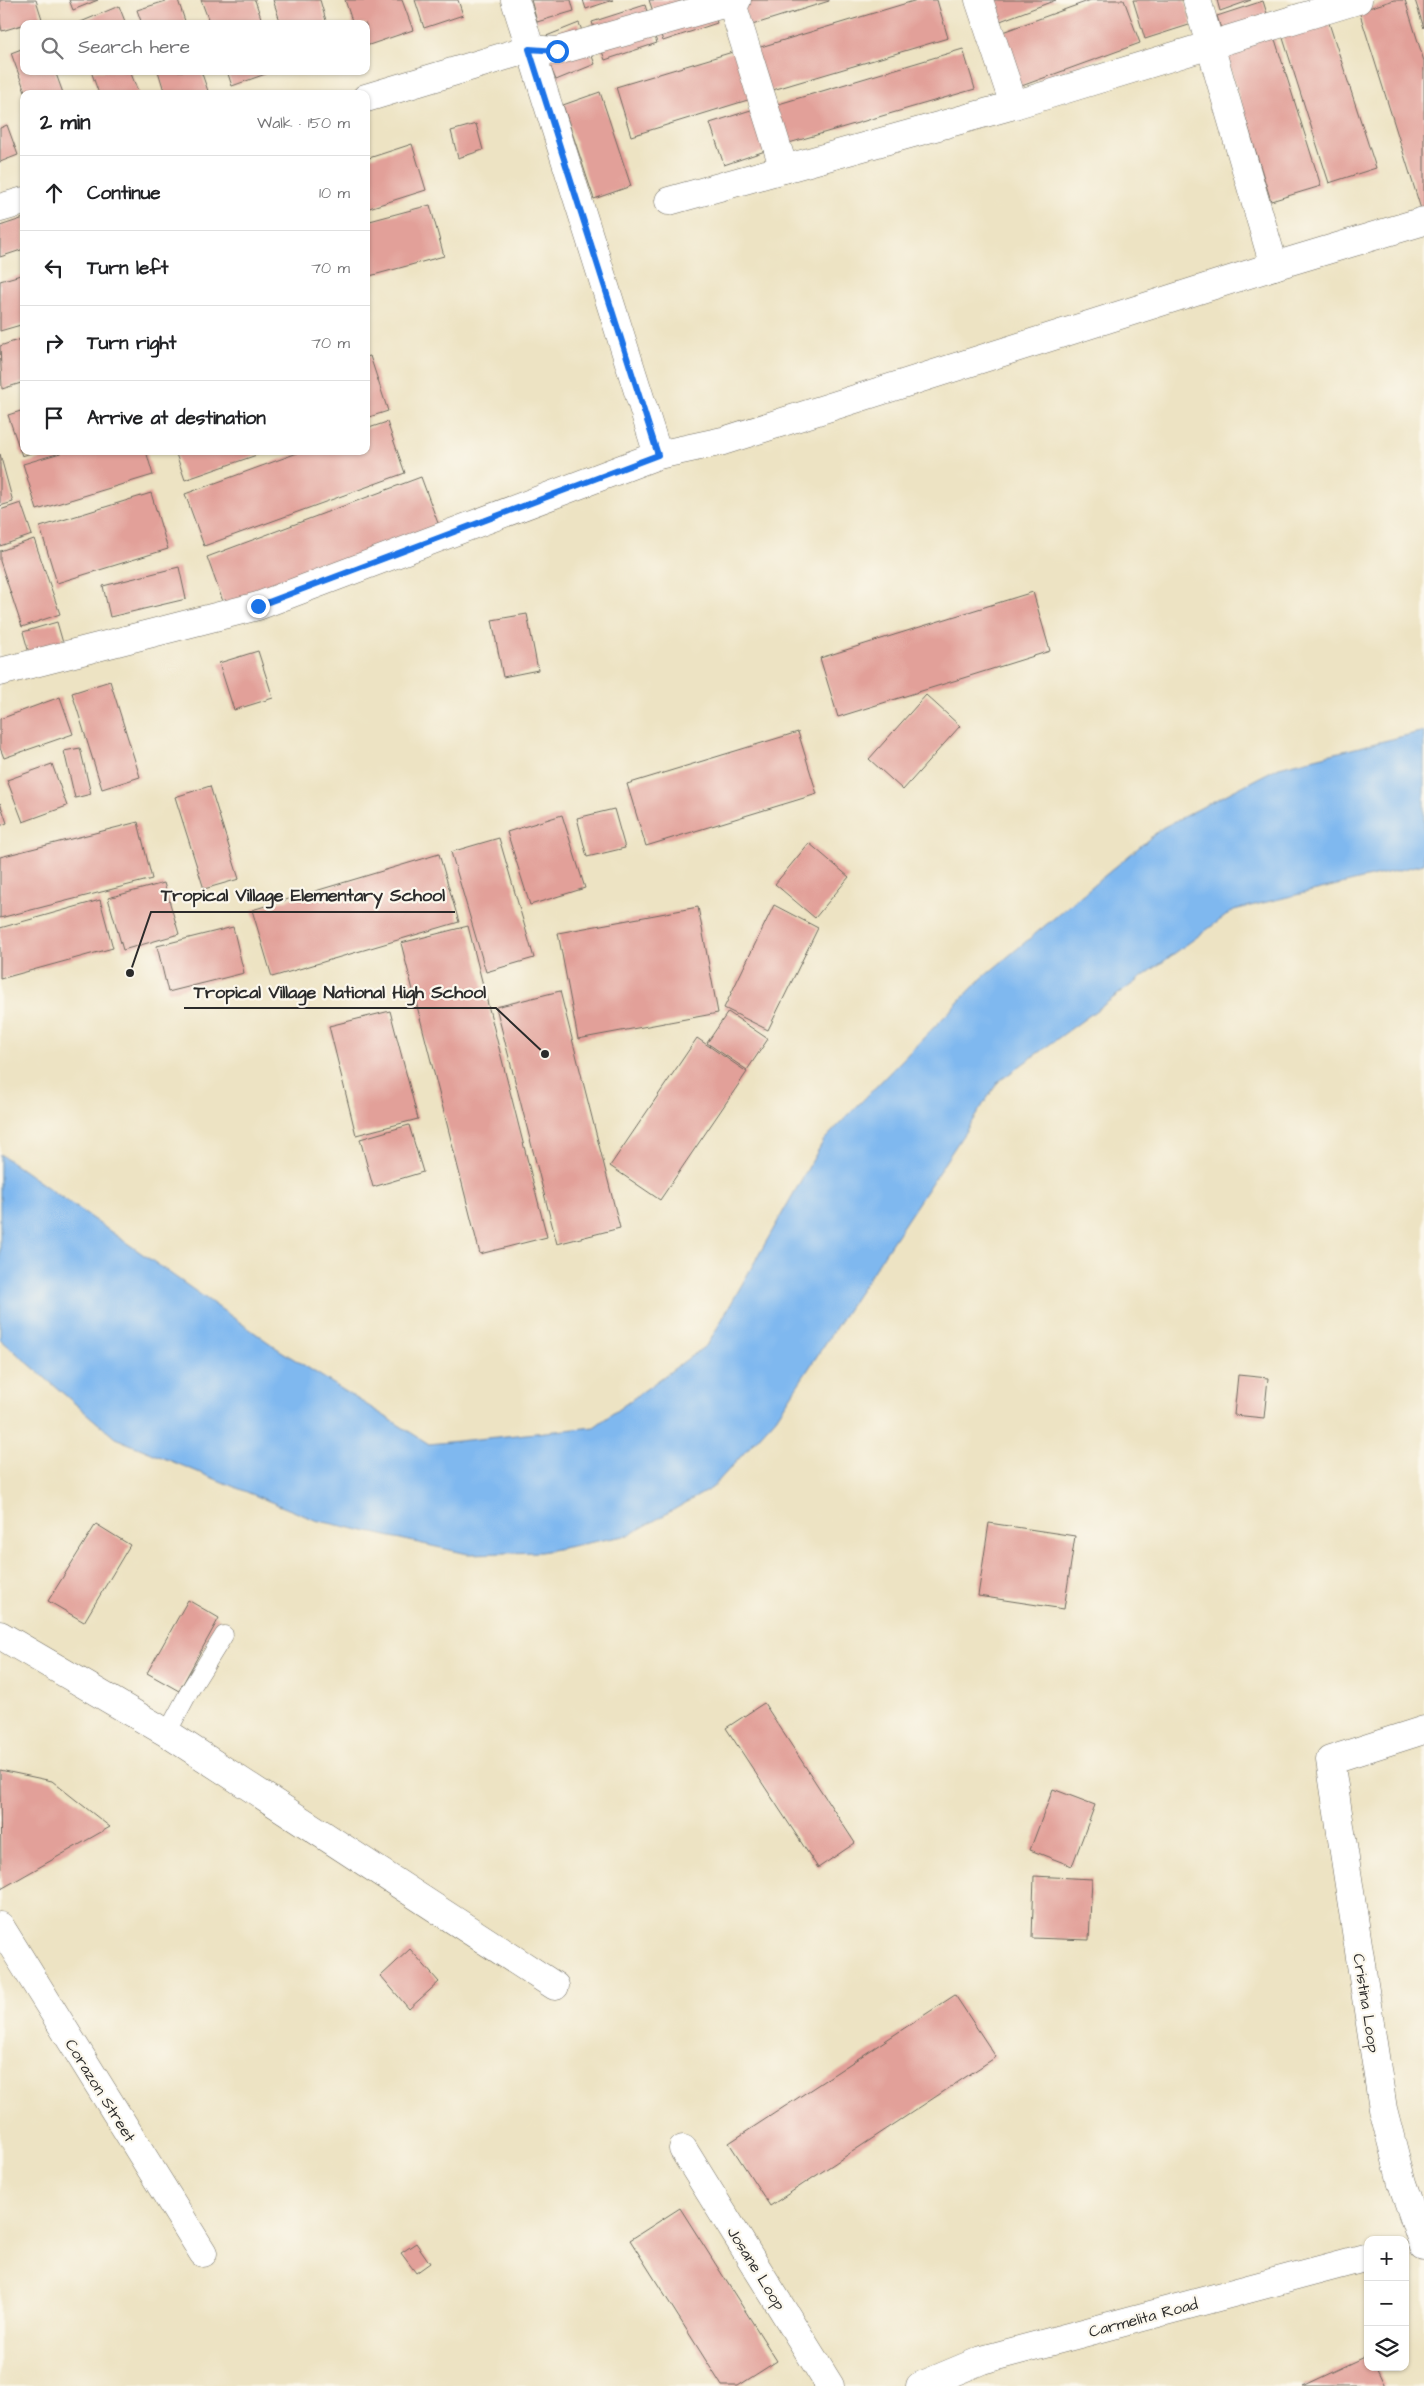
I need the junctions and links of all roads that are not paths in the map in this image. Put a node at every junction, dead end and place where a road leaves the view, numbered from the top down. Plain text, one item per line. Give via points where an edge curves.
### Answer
1 (515, 0) edge
2 (733, 0) edge
3 (979, 0) edge
4 (1197, 0) edge
5 (1358, 0) edge
6 (1211, 45) junction
7 (529, 49) junction
8 (370, 97) edge
9 (1014, 105) junction
10 (784, 169) junction
11 (668, 201) dead end
12 (20, 202) edge
13 (0, 208) edge
14 (1424, 221) edge
15 (1274, 266) junction
16 (658, 455) junction
17 (0, 672) edge
18 (0, 1635) edge
19 (224, 1635) dead end
20 (1424, 1730) edge
21 (167, 1733) junction
22 (0, 1926) edge
23 (555, 1986) dead end
24 (684, 2149) dead end
25 (1419, 2244) edge
26 (203, 2253) dead end
27 (1364, 2258) edge
28 (830, 2386) edge
29 (920, 2386) edge

1 - 7 street
2 - 7 street via 557,51
2 - 10 street
3 - 9 street
4 - 6 street
5 - 6 street
6 - 9 street
6 - 15 street
7 - 8 street
7 - 16 street
9 - 10 street
10 - 11 street
12 - 13 street
14 - 15 street
15 - 16 street via 723,440
16 - 17 street via 258,606
18 - 21 street
19 - 21 lane
20 - 25 street, Cristina Loop via 1330,1760 1383,2109
21 - 23 street
22 - 26 street, Corazon Street
24 - 28 street, Josane Loop
27 - 29 street, Carmelita Road via 982,2360

